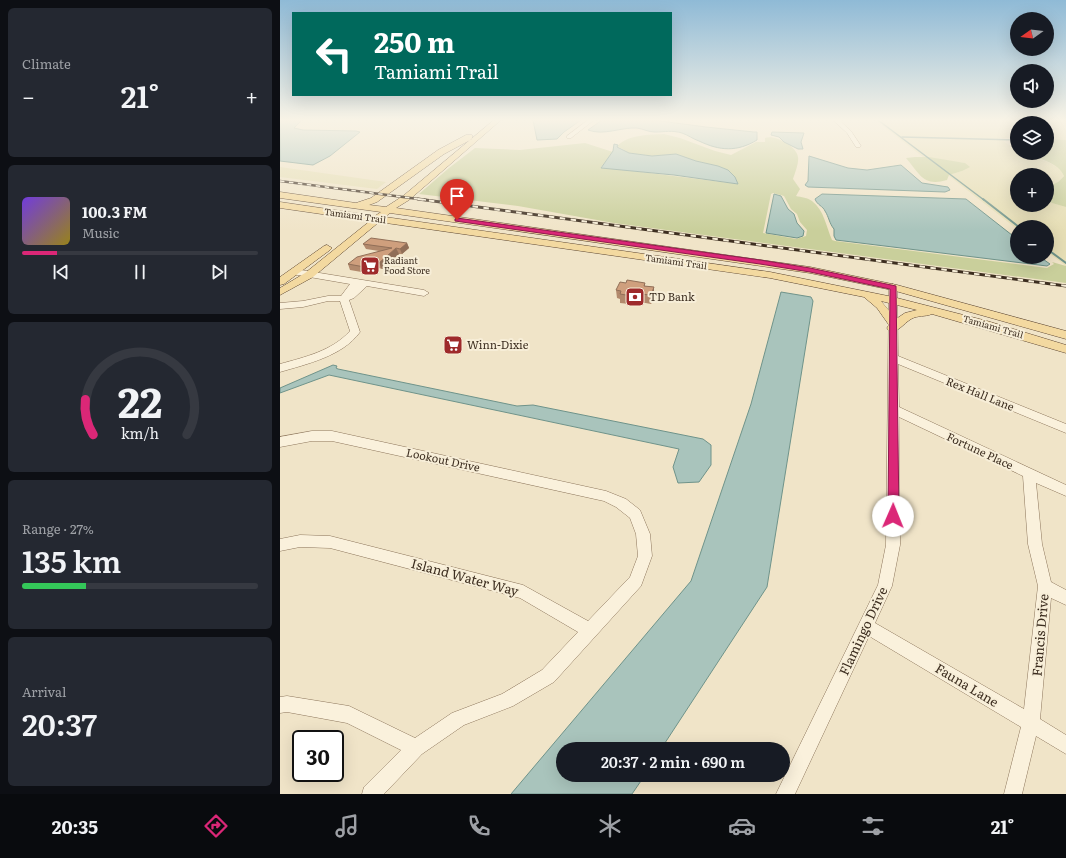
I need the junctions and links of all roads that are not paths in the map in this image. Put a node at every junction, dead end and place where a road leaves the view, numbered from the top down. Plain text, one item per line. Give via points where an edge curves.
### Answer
1 (434, 157) edge
2 (445, 157) edge
3 (454, 157) edge
4 (280, 195) edge
5 (280, 206) edge
6 (356, 206) junction
7 (378, 214) junction
8 (626, 244) junction
9 (589, 249) junction
10 (295, 272) junction
11 (309, 275) junction
12 (280, 282) edge
13 (361, 283) junction
14 (280, 292) edge
15 (424, 293) dead end
16 (862, 293) junction
17 (893, 294) junction
18 (344, 299) junction
19 (280, 306) edge
20 (941, 312) junction
21 (894, 326) junction
22 (1066, 335) edge
23 (1066, 349) edge
24 (894, 358) junction
25 (280, 368) edge
26 (894, 410) junction
27 (1066, 429) edge
28 (280, 442) edge
29 (1029, 474) junction
30 (1066, 491) edge
31 (280, 545) edge
32 (1044, 586) junction
33 (1066, 598) edge
34 (866, 626) junction
35 (589, 630) junction
36 (280, 705) edge
37 (1031, 723) junction
38 (1066, 745) edge
39 (416, 748) junction
40 (371, 794) edge
41 (785, 794) edge
42 (1013, 794) edge

1 - 6 main road via 374,200
2 - 7 main road
3 - 7 main road via 418,188
4 - 6 main road, Tamiami Trail
5 - 7 main road, Tamiami Trail
6 - 7 main road, Tamiami Trail
7 - 8 main road, Tamiami Trail
7 - 9 main road, Tamiami Trail
7 - 10 main road
7 - 11 main road
8 - 9 main road
8 - 17 main road, Tamiami Trail via 780,265
9 - 16 main road, Tamiami Trail via 770,275
10 - 11 street
10 - 12 main road
11 - 13 street
11 - 14 main road
13 - 15 street
13 - 18 street via 346,293
16 - 17 main road, Tamiami Trail
16 - 21 main road via 881,306
17 - 20 main road, Tamiami Trail
17 - 21 street, Flamingo Drive
17 - 22 main road, Tamiami Trail via 951,302
18 - 19 street via 335,297
18 - 25 street via 355,332 351,337 322,353
20 - 21 main road via 911,313
20 - 23 main road, Tamiami Trail
21 - 24 street, Flamingo Drive
24 - 26 street, Flamingo Drive
24 - 27 street, Rex Hall Lane
26 - 29 street, Fortune Place
26 - 34 street, Flamingo Drive via 893,545 885,586
28 - 35 street, Lookout Drive via 312,436 332,436 606,496 621,503 635,514 643,534 645,556 636,581
29 - 30 street, Fortune Place
29 - 32 street, Francis Drive via 1035,544
31 - 35 street, Island Water Way via 330,542 523,592
32 - 33 street
32 - 37 street, Francis Drive
34 - 37 street, Fauna Lane
34 - 41 street, Flamingo Drive
35 - 39 street via 548,676 507,700 458,719
36 - 39 street via 349,715
37 - 38 street, Fauna Lane
37 - 42 street, Francis Drive
39 - 40 street

